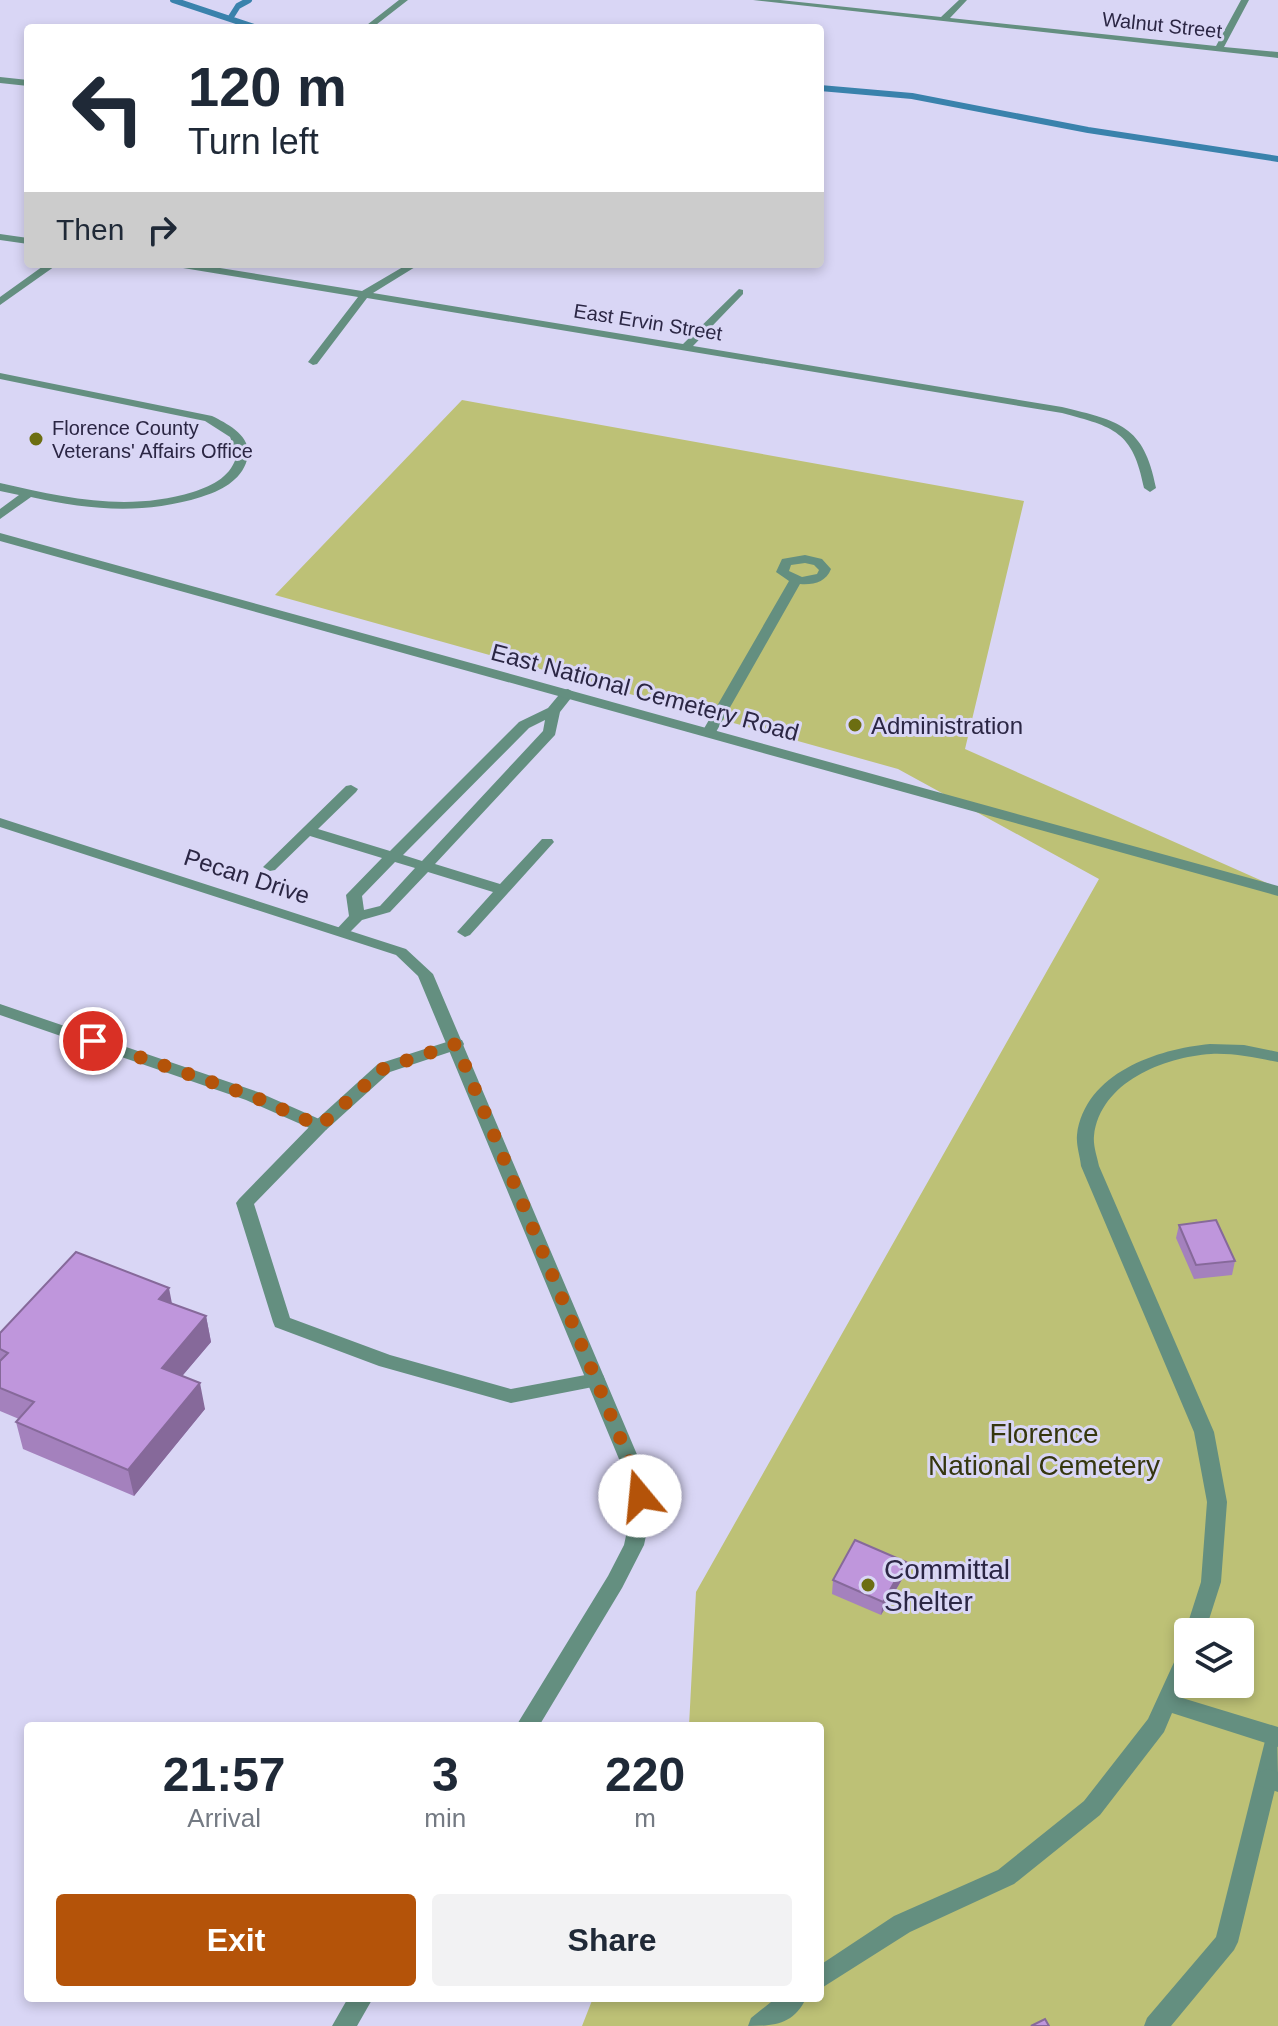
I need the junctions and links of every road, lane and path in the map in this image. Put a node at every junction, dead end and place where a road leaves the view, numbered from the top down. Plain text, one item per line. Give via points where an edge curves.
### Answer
1 (404, 0) edge
2 (757, 0) edge
3 (963, 0) edge
4 (1245, 0) edge
5 (943, 20) junction
6 (372, 24) edge
7 (1219, 49) junction
8 (1278, 55) edge
9 (0, 80) edge
10 (24, 83) edge
11 (0, 237) edge
12 (24, 240) edge
13 (47, 268) edge
14 (202, 268) edge
15 (408, 268) edge
16 (739, 292) dead end
17 (365, 294) junction
18 (0, 302) edge
19 (687, 346) junction
20 (313, 362) dead end
21 (0, 376) edge
22 (0, 487) edge
23 (1150, 488) dead end
24 (29, 493) junction
25 (0, 515) edge
26 (0, 537) edge
27 (796, 580) dead end
28 (568, 693) junction
29 (553, 711) junction
30 (709, 732) junction
31 (351, 789) dead end
32 (0, 822) edge
33 (308, 831) junction
34 (547, 842) dead end
35 (393, 857) junction
36 (425, 866) junction
37 (270, 867) dead end
38 (504, 890) junction
39 (1278, 891) edge
40 (357, 917) junction
41 (342, 932) junction
42 (465, 932) dead end
43 (0, 1009) edge
44 (456, 1044) junction
45 (1278, 1057) edge
46 (320, 1126) junction
47 (596, 1380) junction
48 (1199, 1618) edge
49 (1174, 1684) edge
50 (1166, 1702) junction
51 (529, 1722) edge
52 (1278, 1737) edge
53 (1273, 1780) edge
54 (824, 1975) edge
55 (359, 2002) edge
56 (789, 2002) edge
57 (344, 2026) edge
58 (760, 2026) edge
59 (1156, 2026) edge

1 - 6 street
2 - 5 street, Walnut Street
3 - 5 street
4 - 7 street
5 - 7 street, Walnut Street
7 - 8 street, Walnut Street
9 - 10 street
11 - 12 street
13 - 18 street
14 - 17 street, East Ervin Street
15 - 17 street
16 - 19 street
17 - 19 street, East Ervin Street
17 - 20 street
19 - 23 street, East Ervin Street via 1028,403 1111,425 1142,451
21 - 24 street via 208,418 233,434 243,450 241,463 215,488 163,505 91,506
22 - 24 street
24 - 25 street
26 - 28 street, East National Cemetery Road
27 - 30 street
28 - 29 street
28 - 30 street, East National Cemetery Road
29 - 35 street via 524,725
29 - 36 street via 550,732
30 - 39 street, East National Cemetery Road
31 - 33 street
32 - 41 street, Pecan Drive
33 - 35 street
33 - 37 street
34 - 38 street
35 - 36 street
35 - 40 street via 354,895
36 - 38 street
36 - 40 street via 385,909
38 - 42 street
40 - 41 street
41 - 44 street, Pecan Drive via 415,962
43 - 46 street via 252,1096
44 - 46 street via 384,1068
44 - 47 street, Pecan Drive
45 - 48 street via 1208,1049 1158,1060 1118,1080 1096,1104 1086,1135 1090,1166 1204,1432 1217,1502 1211,1582
46 - 47 street via 245,1203 282,1322 386,1361 511,1396
47 - 51 street, Pecan Drive via 634,1471 640,1517 634,1545 615,1582
49 - 50 street
50 - 52 street
50 - 54 street via 1156,1725 1092,1808 1006,1877 902,1924
52 - 53 street
53 - 59 street via 1226,1942
55 - 57 street
56 - 58 street

